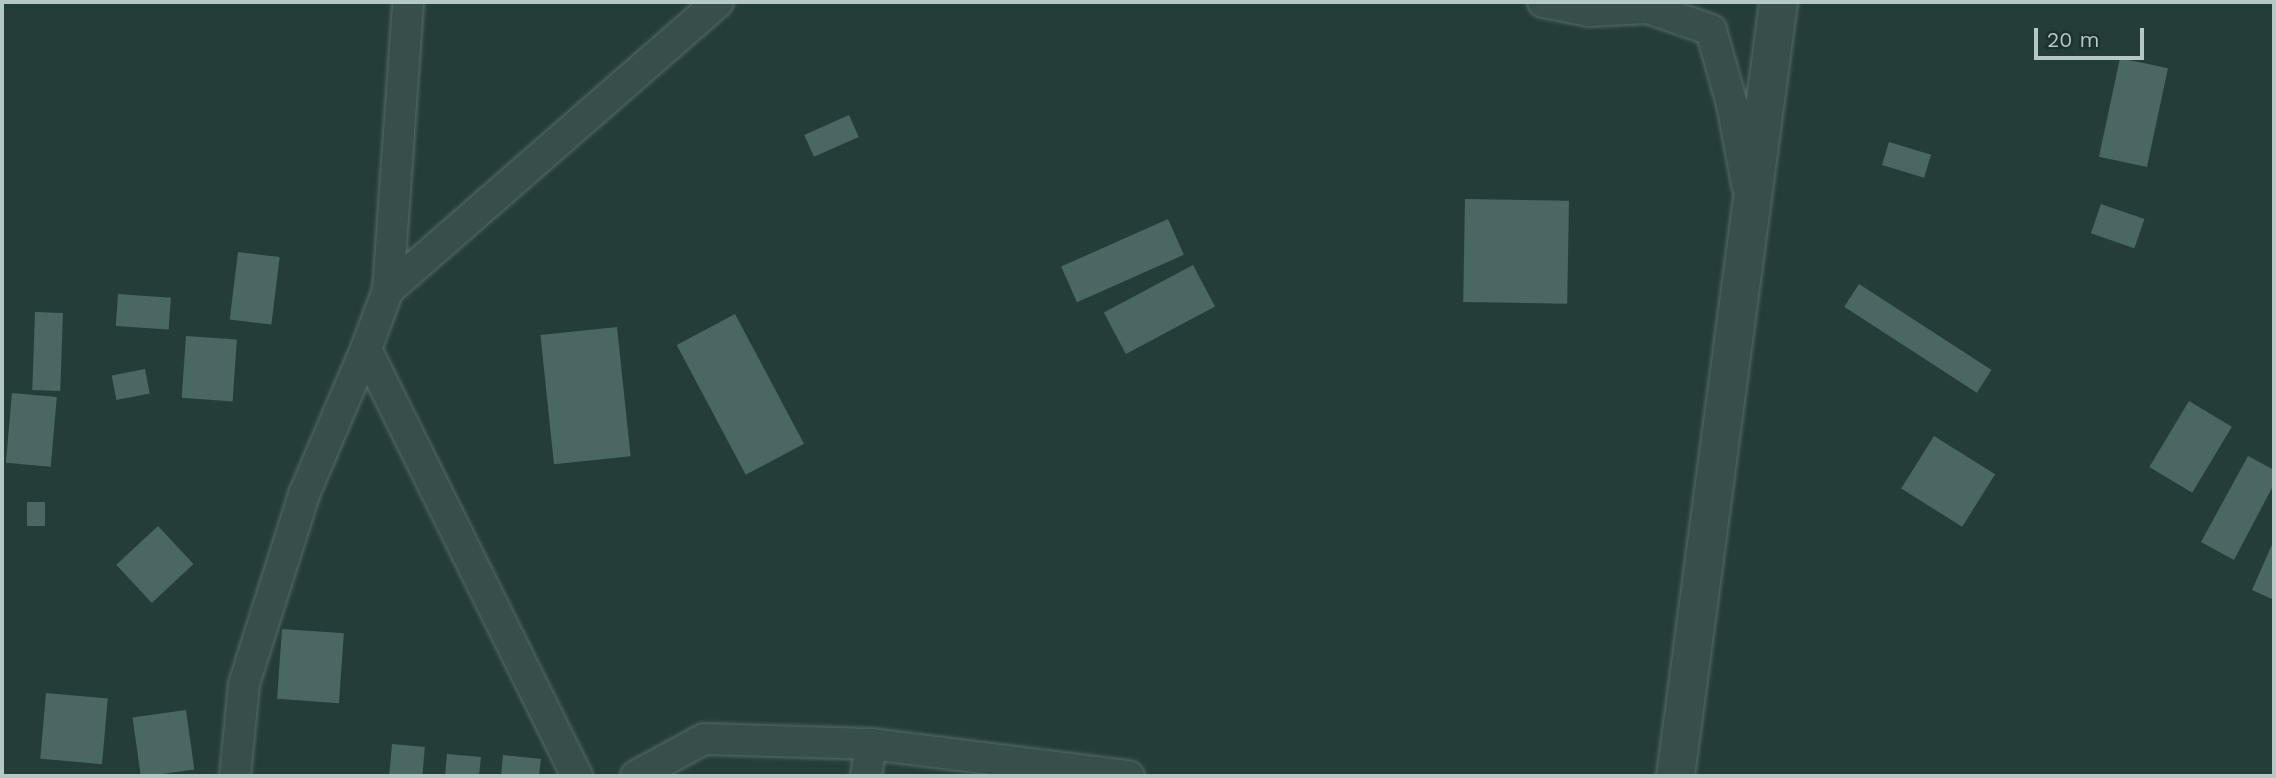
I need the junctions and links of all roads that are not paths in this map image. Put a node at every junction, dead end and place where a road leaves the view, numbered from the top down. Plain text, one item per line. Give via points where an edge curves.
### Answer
1 (408, 2) edge
2 (718, 2) edge
3 (1543, 2) edge
4 (1777, 2) edge
5 (1751, 204) junction
6 (388, 290) junction
7 (366, 349) junction
8 (872, 744) junction
9 (234, 776) edge
10 (577, 776) edge
11 (636, 776) edge
12 (866, 776) edge
13 (1129, 776) edge
14 (1675, 776) edge

1 - 6 street
2 - 6 street
3 - 5 street via 1589,11 1648,8 1711,30 1732,104
4 - 5 street
5 - 14 street
6 - 7 street
7 - 9 street via 305,492 244,684
7 - 10 street
8 - 11 street via 704,738
8 - 12 street
8 - 13 street

